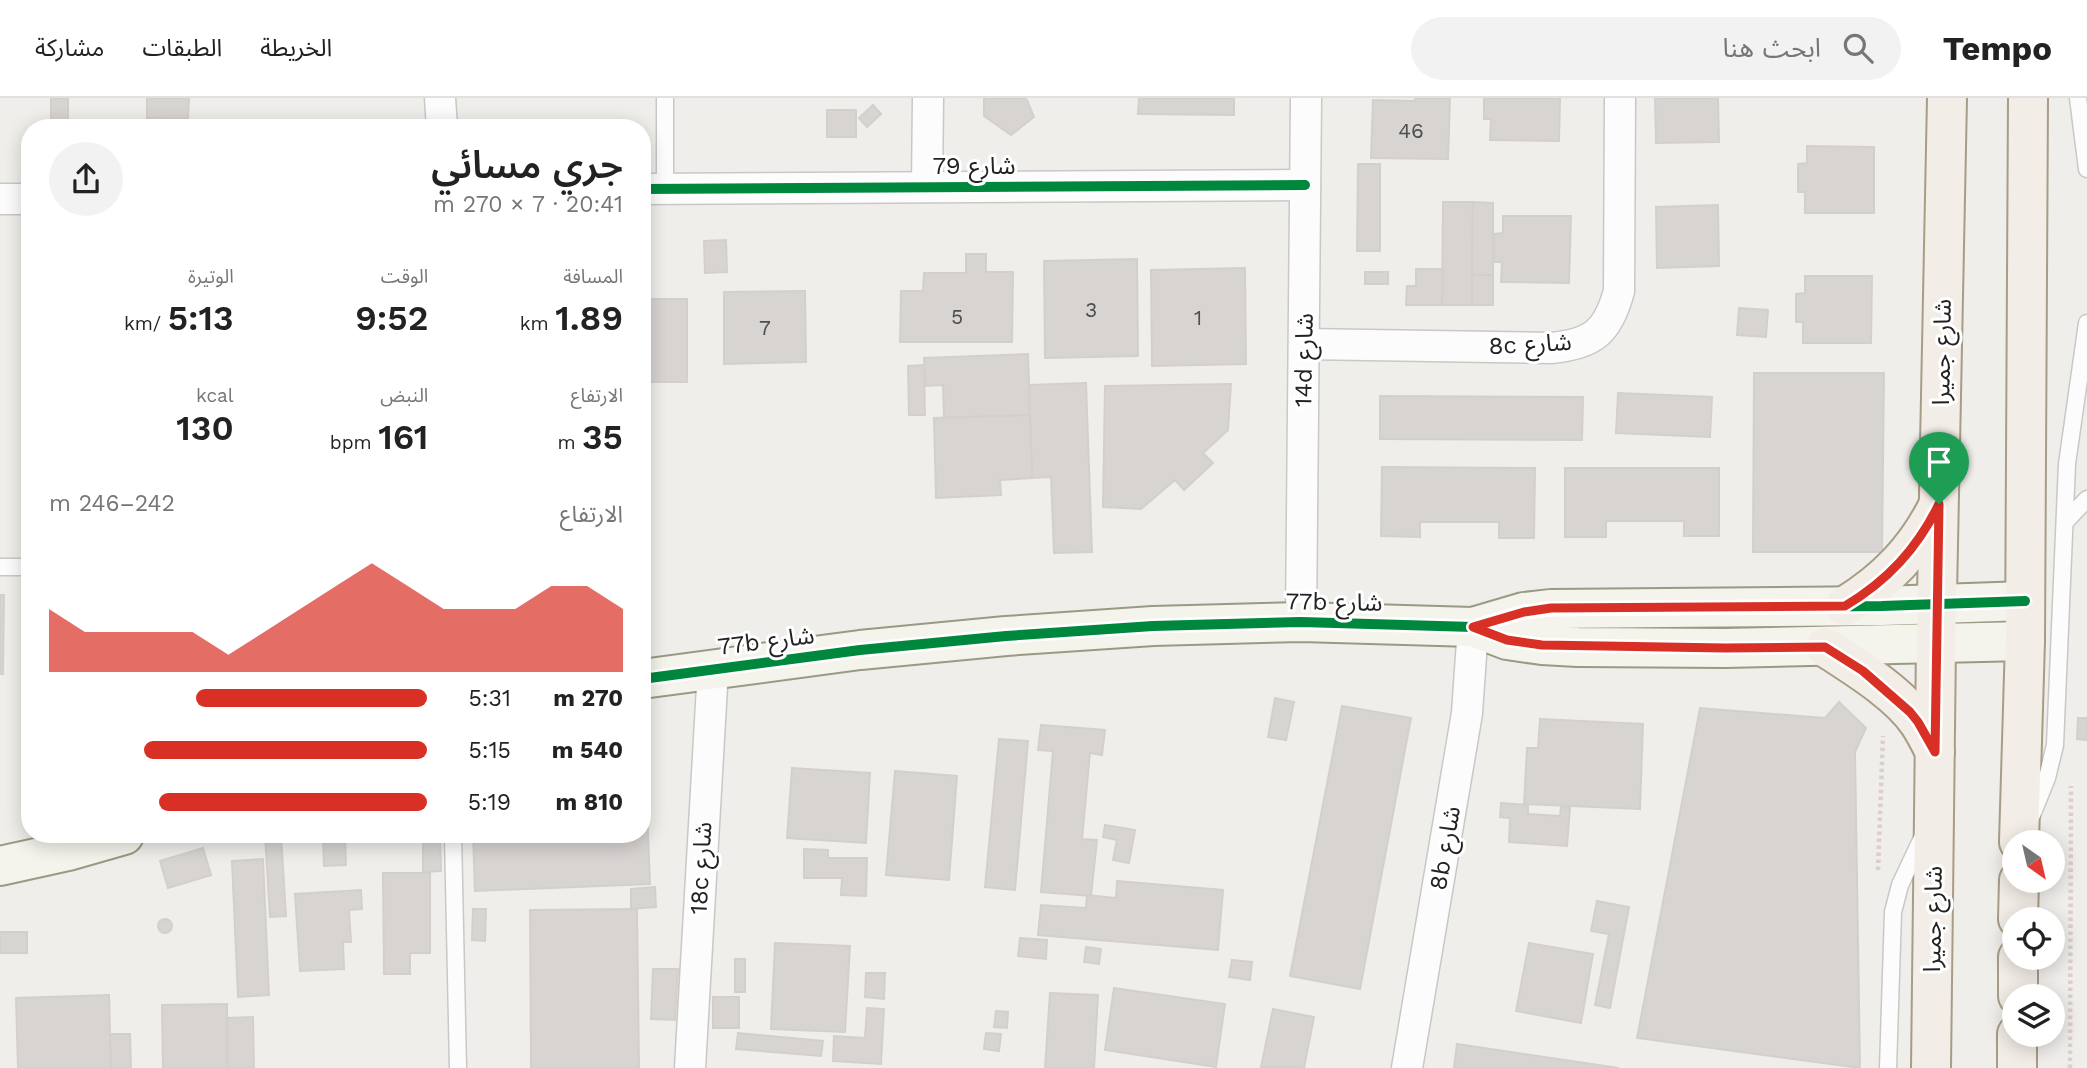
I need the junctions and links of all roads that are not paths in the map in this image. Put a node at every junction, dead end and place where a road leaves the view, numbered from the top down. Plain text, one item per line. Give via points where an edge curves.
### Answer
1 (440, 98) edge
2 (665, 98) edge
3 (928, 98) edge
4 (1306, 98) edge
5 (1620, 98) edge
6 (1947, 98) edge
7 (2028, 98) edge
8 (2078, 98) edge
9 (441, 119) edge
10 (2087, 169) edge
11 (1305, 185) junction
12 (926, 187) junction
13 (654, 189) edge
14 (0, 199) edge
15 (21, 199) edge
16 (2087, 323) edge
17 (1304, 344) junction
18 (2087, 499) edge
19 (1939, 504) junction
20 (2065, 522) junction
21 (0, 567) edge
22 (21, 568) edge
23 (2025, 601) junction
24 (1937, 604) junction
25 (1845, 606) junction
26 (1300, 622) junction
27 (1473, 627) junction
28 (2025, 641) junction
29 (1936, 644) junction
30 (1825, 647) junction
31 (713, 669) junction
32 (651, 678) edge
33 (1935, 752) junction
34 (1934, 812) junction
35 (2019, 830) edge
36 (2024, 830) edge
37 (66, 843) edge
38 (453, 843) edge
39 (0, 866) edge
40 (2017, 1047) edge
41 (458, 1068) edge
42 (690, 1068) edge
43 (1407, 1068) edge
44 (1888, 1068) edge
45 (1931, 1068) edge
46 (2017, 1068) edge

1 - 9 street
2 - 13 lane
3 - 12 street
4 - 11 street, 14d شارع
5 - 17 street, 8c شارع via 1619,290 1612,315 1597,334 1575,346 1551,348
6 - 19 main road, شارع جميرا
7 - 23 main road
8 - 10 lane
11 - 12 street, شارع 79
11 - 17 street, 14d شارع
12 - 13 street, شارع 79
14 - 15 street
16 - 20 lane via 2068,455
17 - 26 street, 14d شارع
18 - 20 lane
19 - 24 main road, شارع جميرا
19 - 25 main road via 1897,566
20 - 36 lane via 2055,745 2047,778
21 - 22 lane
23 - 24 street, 77b شارع
23 - 28 main road
24 - 25 street, 77b شارع
24 - 29 main road, شارع جميرا
25 - 27 street, 77b شارع via 1551,608
26 - 27 street, 77b شارع
26 - 31 street, 77b شارع via 1006,636
27 - 30 street, 77b شارع via 1507,640 1554,646
27 - 43 street, 8b شارع via 1465,724
28 - 29 street, 77b شارع
28 - 35 main road
29 - 30 street, 77b شارع
29 - 33 main road, شارع جميرا
30 - 33 main road via 1863,671 1910,712
31 - 32 street, 77b شارع
31 - 42 street, 18c شارع
33 - 34 main road, شارع جميرا
34 - 44 lane via 1906,871 1893,912
34 - 45 main road, شارع جميرا
37 - 39 street
38 - 41 lane
40 - 46 main road

